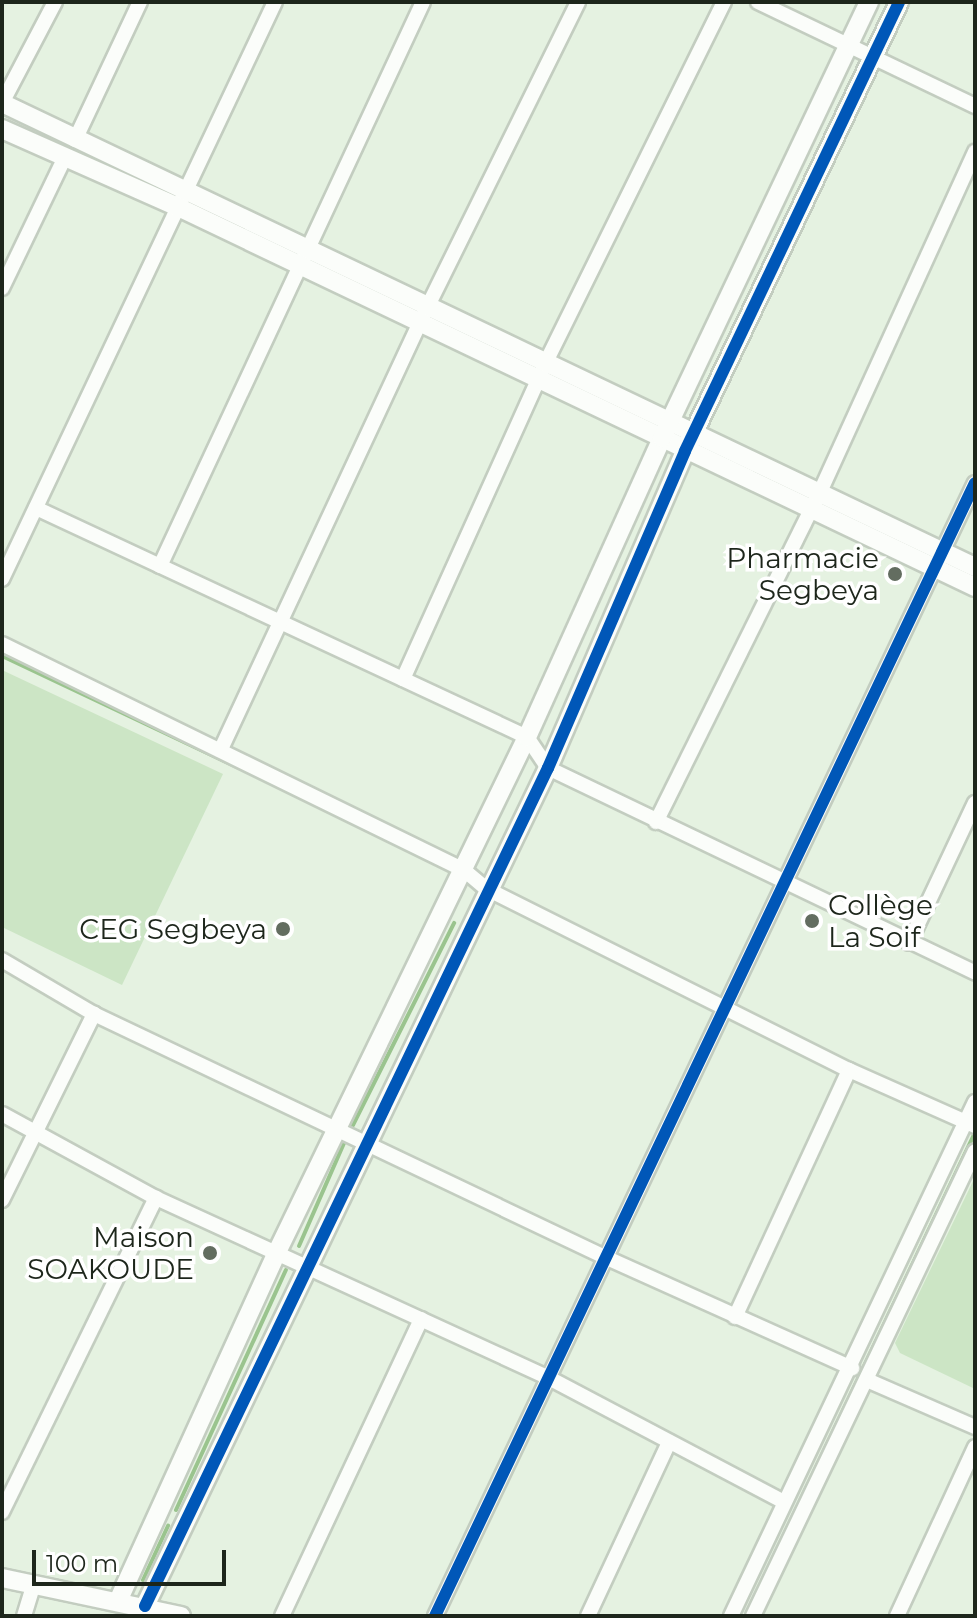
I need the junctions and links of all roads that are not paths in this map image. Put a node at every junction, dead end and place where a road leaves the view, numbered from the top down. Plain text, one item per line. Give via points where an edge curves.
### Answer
1 (55, 2) edge
2 (140, 2) edge
3 (275, 2) edge
4 (423, 2) edge
5 (578, 2) edge
6 (724, 2) edge
7 (758, 2) edge
8 (869, 2) edge
9 (899, 2) edge
10 (847, 43) junction
11 (873, 59) junction
12 (2, 103) edge
13 (975, 106) edge
14 (2, 129) edge
15 (75, 140) junction
16 (975, 152) edge
17 (64, 159) junction
18 (181, 198) junction
19 (310, 246) junction
20 (299, 265) junction
21 (2, 288) edge
22 (423, 315) junction
23 (544, 371) junction
24 (670, 419) junction
25 (696, 432) junction
26 (662, 438) junction
27 (685, 451) junction
28 (975, 483) edge
29 (820, 492) junction
30 (36, 508) junction
31 (810, 512) junction
32 (938, 560) junction
33 (160, 566) junction
34 (975, 567) edge
35 (2, 579) edge
36 (975, 587) edge
37 (282, 623) junction
38 (2, 644) edge
39 (403, 679) junction
40 (527, 737) junction
41 (221, 749) junction
42 (548, 768) junction
43 (975, 803) edge
44 (656, 822) junction
45 (464, 870) junction
46 (785, 883) junction
47 (487, 889) junction
48 (909, 943) junction
49 (2, 960) edge
50 (975, 973) edge
51 (725, 1009) junction
52 (94, 1014) junction
53 (849, 1070) junction
54 (975, 1102) edge
55 (2, 1114) edge
56 (970, 1126) edge
57 (338, 1129) junction
58 (33, 1134) junction
59 (366, 1142) junction
60 (975, 1151) edge
61 (156, 1198) junction
62 (2, 1200) edge
63 (277, 1252) junction
64 (607, 1258) junction
65 (307, 1266) junction
66 (735, 1317) junction
67 (421, 1319) junction
68 (852, 1368) junction
69 (549, 1378) junction
70 (867, 1380) junction
71 (975, 1427) edge
72 (669, 1442) junction
73 (975, 1447) edge
74 (784, 1502) junction
75 (2, 1512) edge
76 (2, 1578) edge
77 (33, 1586) junction
78 (119, 1599) junction
79 (145, 1606) junction
80 (24, 1616) edge
81 (181, 1616) edge
82 (282, 1616) edge
83 (435, 1616) edge
84 (588, 1616) edge
85 (731, 1616) edge
86 (753, 1616) edge
87 (897, 1616) edge

1 - 12 street
2 - 15 street
3 - 18 street
4 - 19 street
5 - 22 street
6 - 23 street
7 - 10 street
8 - 10 street
9 - 11 street
10 - 11 street
10 - 24 street
11 - 13 street
11 - 25 street
12 - 15 street
14 - 17 street
15 - 18 street
16 - 29 street
17 - 18 street
17 - 21 street
18 - 19 street
18 - 20 street
18 - 30 street
19 - 20 street
19 - 22 street
20 - 22 street
20 - 33 street
22 - 23 street
22 - 37 street
23 - 24 street
23 - 26 street
23 - 39 street
24 - 25 street
24 - 26 street
25 - 27 street
25 - 29 street
26 - 27 street
26 - 40 street
27 - 31 street
27 - 42 street
28 - 32 street
29 - 31 street
29 - 32 street
30 - 33 street
30 - 35 street
31 - 32 street
31 - 44 street
32 - 34 street
32 - 36 street
32 - 46 street
33 - 37 street
37 - 39 street
37 - 41 street
38 - 41 street
39 - 40 street
40 - 42 street
40 - 45 street
41 - 45 street
42 - 44 street
42 - 47 street
43 - 48 street
44 - 46 street
45 - 47 street
45 - 57 street
46 - 48 street
46 - 51 street
47 - 51 street
47 - 59 street
48 - 50 street
49 - 52 street
51 - 53 street
51 - 64 street
52 - 57 street
52 - 58 street
53 - 56 street
53 - 66 street
54 - 56 street
55 - 58 street
56 - 68 street
57 - 59 street
57 - 63 street
58 - 61 street
58 - 62 street
59 - 64 street
59 - 65 street
60 - 70 street
61 - 63 street
61 - 75 street
63 - 65 street
63 - 78 street
64 - 66 street
64 - 69 street
65 - 67 street
65 - 79 street
66 - 68 street
67 - 69 street
67 - 82 street
68 - 74 street
69 - 72 street
69 - 83 street
70 - 71 street
70 - 86 street
72 - 74 street
72 - 84 street
73 - 87 street
74 - 85 street
76 - 77 street
77 - 78 street
77 - 80 street
78 - 79 street
79 - 81 street

